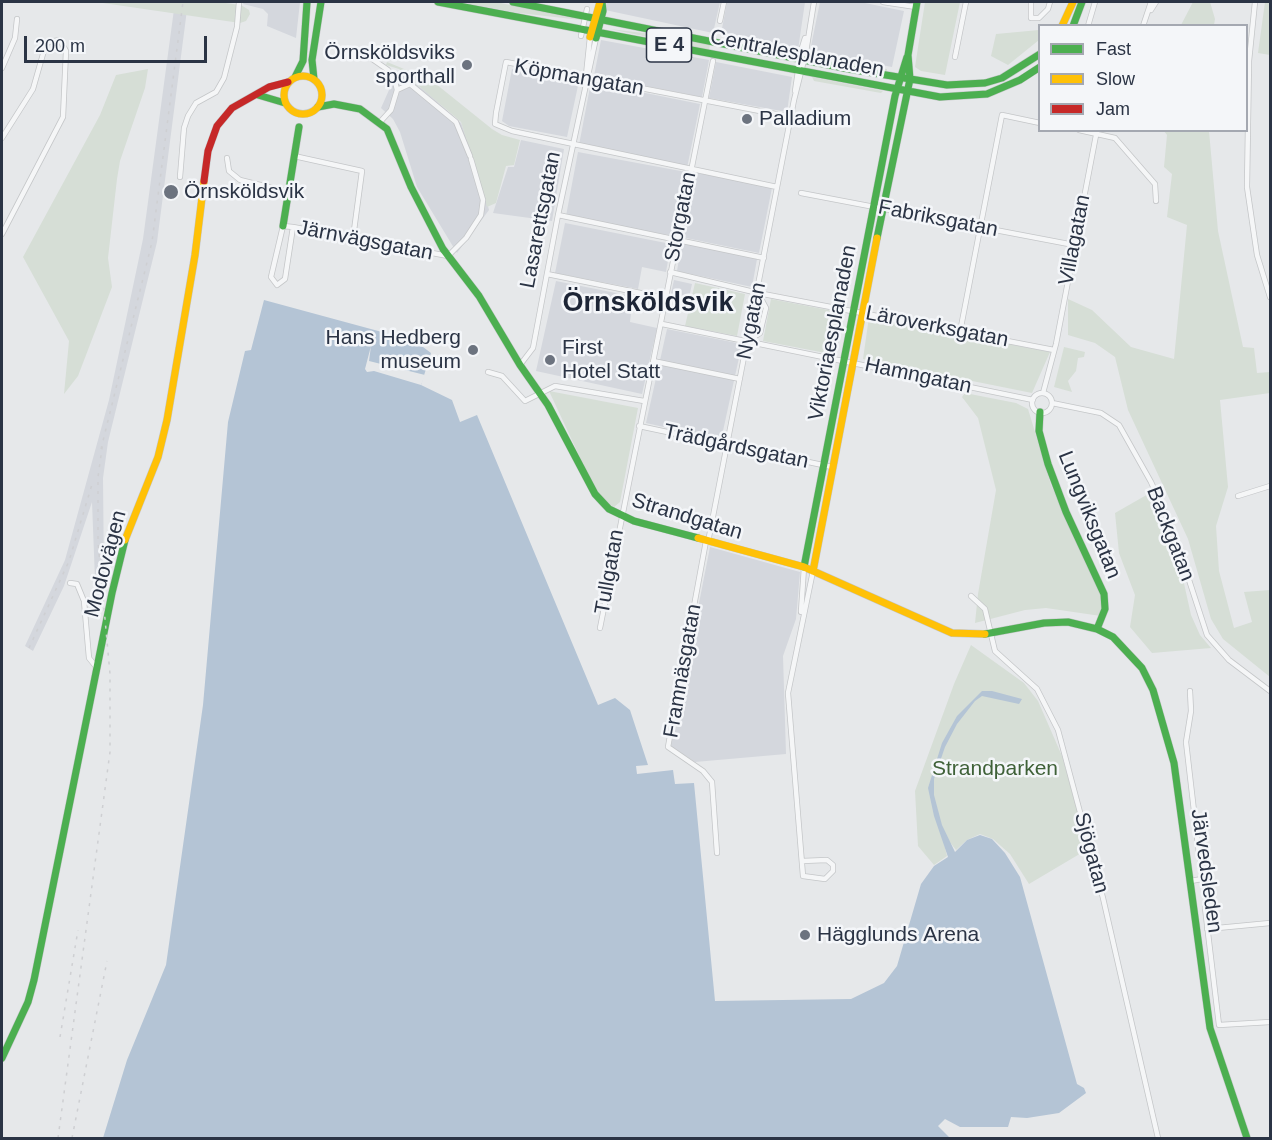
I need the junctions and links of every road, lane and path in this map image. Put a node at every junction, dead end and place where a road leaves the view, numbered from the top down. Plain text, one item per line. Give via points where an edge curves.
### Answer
1 (239, 2) edge
2 (307, 2) edge
3 (321, 2) edge
4 (438, 2) edge
5 (513, 2) edge
6 (601, 2) edge
7 (724, 2) edge
8 (814, 2) edge
9 (882, 2) edge
10 (966, 2) edge
11 (1031, 2) edge
12 (1050, 2) edge
13 (1073, 2) edge
14 (1082, 2) edge
15 (1095, 2) edge
16 (1151, 2) edge
17 (1156, 2) edge
18 (1256, 2) edge
19 (916, 4) edge
20 (586, 12) junction
21 (598, 18) junction
22 (1146, 18) junction
23 (17, 19) dead end
24 (720, 21) dead end
25 (1063, 24) edge
26 (1074, 24) edge
27 (1089, 24) edge
28 (1144, 24) edge
29 (582, 32) junction
30 (594, 34) junction
31 (365, 54) dead end
32 (908, 54) junction
33 (1038, 55) edge
34 (955, 57) dead end
35 (802, 60) junction
36 (712, 61) dead end
37 (2, 68) edge
38 (1038, 68) edge
39 (799, 71) junction
40 (295, 77) junction
41 (586, 77) junction
42 (900, 77) junction
43 (315, 79) junction
44 (910, 79) junction
45 (288, 82) junction
46 (322, 89) junction
47 (397, 90) junction
48 (897, 90) junction
49 (907, 92) junction
50 (258, 95) junction
51 (704, 100) junction
52 (285, 103) junction
53 (334, 104) junction
54 (318, 107) junction
55 (294, 112) junction
56 (308, 114) junction
57 (791, 117) junction
58 (380, 122) junction
59 (1038, 123) edge
60 (1248, 124) edge
61 (298, 127) junction
62 (1096, 132) edge
63 (1248, 132) edge
64 (2, 138) edge
65 (573, 146) junction
66 (294, 156) junction
67 (227, 158) dead end
68 (690, 169) junction
69 (180, 177) dead end
70 (777, 187) junction
71 (289, 192) junction
72 (801, 193) dead end
73 (1156, 201) dead end
74 (878, 208) junction
75 (558, 215) junction
76 (283, 225) junction
77 (293, 227) junction
78 (979, 227) junction
79 (2, 234) edge
80 (352, 238) junction
81 (677, 240) junction
82 (1074, 245) junction
83 (448, 256) junction
84 (764, 258) junction
85 (670, 272) junction
86 (547, 274) junction
87 (758, 292) junction
88 (1270, 297) edge
89 (665, 298) junction
90 (857, 311) junction
91 (662, 324) junction
92 (960, 332) junction
93 (748, 341) junction
94 (1054, 350) junction
95 (653, 361) junction
96 (849, 362) junction
97 (520, 365) junction
98 (488, 372) dead end
99 (740, 379) junction
100 (540, 392) junction
101 (1043, 393) junction
102 (1032, 400) junction
103 (644, 401) junction
104 (1052, 403) junction
105 (1040, 412) junction
106 (639, 426) junction
107 (726, 445) junction
108 (828, 466) junction
109 (1270, 486) edge
110 (1238, 496) dead end
111 (622, 511) junction
112 (707, 542) junction
113 (804, 567) junction
114 (813, 571) junction
115 (70, 583) dead end
116 (971, 596) dead end
117 (801, 620) junction
118 (600, 628) dead end
119 (1097, 629) junction
120 (990, 634) junction
121 (99, 669) junction
122 (1190, 691) dead end
123 (1270, 691) edge
124 (717, 853) dead end
125 (802, 861) junction
126 (1207, 878) junction
127 (1191, 881) junction
128 (1270, 923) edge
129 (1207, 929) junction
130 (1270, 1022) edge
131 (2, 1058) edge
132 (1158, 1138) edge
133 (1247, 1138) edge

1 - 69 street via 224,78 216,92 196,104 188,116
2 - 40 main road via 303,61
3 - 43 main road via 312,60
4 - 29 main road, Centralesplanaden / E 4
5 - 20 main road, Centralesplanaden / E 4
6 - 21 main road, Lasarettsgatan
7 - 24 street
8 - 35 street, Nygatan
9 - 19 street
10 - 34 street
11 - 12 street via 1031,18 1039,18
13 - 25 main road
14 - 26 main road
15 - 27 street
16 - 22 street
17 - 22 street
18 - 60 street via 1249,61
19 - 32 main road, Viktoriaesplanaden
20 - 21 main road, Centralesplanaden / E 4
20 - 29 street
21 - 30 main road, Lasarettsgatan
21 - 35 main road, Centralesplanaden / E 4
22 - 28 street
23 - 37 street via 15,38
29 - 30 main road, Centralesplanaden / E 4
30 - 39 main road, Centralesplanaden / E 4
30 - 41 street, Lasarettsgatan
31 - 47 street via 388,69
32 - 42 main road, Viktoriaesplanaden
32 - 44 main road, Viktoriaesplanaden
33 - 44 main road, Centralesplanaden / E 4 via 1017,70 985,83 947,85
35 - 39 street, Nygatan
35 - 42 main road, Centralesplanaden / E 4
36 - 51 street, Storgatan
38 - 49 main road, Centralesplanaden / E 4 via 987,94 956,98
39 - 48 main road, Centralesplanaden / E 4
39 - 57 street, Nygatan
40 - 43 main road
40 - 45 main road
41 - 51 street, Köpmangatan
41 - 65 street, Lasarettsgatan
41 - 65 street, Köpmangatan via 506,62 496,113 495,124 503,129
42 - 44 main road, Centralesplanaden / E 4
42 - 48 main road, Viktoriaesplanaden
43 - 46 main road
44 - 49 main road, Viktoriaesplanaden
45 - 50 main road, Modovägen
45 - 52 main road
46 - 53 main road
46 - 54 main road
47 - 58 street via 391,110
47 - 83 street via 406,84 414,86 456,122 483,200 481,216
48 - 49 main road, Centralesplanaden / E 4
48 - 74 main road, Viktoriaesplanaden
49 - 74 main road, Viktoriaesplanaden
50 - 52 main road
50 - 121 main road, Modovägen via 232,108 217,126 208,151 167,420 158,457 127,534
51 - 57 street, Köpmangatan
51 - 68 street, Storgatan
52 - 55 main road
53 - 54 main road, Strandgatan
53 - 58 main road, Strandgatan via 360,109
54 - 56 main road
55 - 56 main road
55 - 61 main road
56 - 61 main road
57 - 70 street, Nygatan
58 - 83 main road, Strandgatan via 392,136 411,187
59 - 78 street via 1002,115
61 - 66 main road
62 - 73 street via 1117,141 1155,184
62 - 82 street, Villagatan
63 - 88 street via 1247,187 1257,255
64 - 79 street via 33,89 45,47 48,42 60,40 66,51 63,117
65 - 68 street
65 - 75 street, Lasarettsgatan
66 - 71 main road
66 - 80 street via 362,171
67 - 71 street via 229,171 240,180
68 - 70 street
68 - 81 street, Storgatan
70 - 84 street, Nygatan
71 - 76 main road
72 - 74 street, Fabriksgatan
74 - 78 street, Fabriksgatan
74 - 90 main road, Viktoriaesplanaden
75 - 81 street
75 - 86 street, Lasarettsgatan
76 - 77 street, Järnvägsgatan
76 - 77 street via 271,277 277,285 285,279
77 - 80 street, Järnvägsgatan
78 - 82 street, Fabriksgatan
78 - 92 street
80 - 83 street, Järnvägsgatan
81 - 84 street
81 - 85 street, Storgatan
82 - 94 street, Villagatan
83 - 97 main road, Strandgatan via 479,296
84 - 87 street, Nygatan
85 - 87 street, Läroverksgatan
85 - 89 street, Storgatan
86 - 89 street
86 - 97 street, Lasarettsgatan via 533,348
87 - 90 street, Läroverksgatan
87 - 93 street, Nygatan
87 - 93 street via 766,308 760,333
89 - 91 street, Storgatan
90 - 92 street, Läroverksgatan
90 - 96 main road, Viktoriaesplanaden
91 - 93 street, Hamngatan
91 - 95 street, Storgatan
92 - 94 street, Läroverksgatan
93 - 96 street, Hamngatan
93 - 99 street, Nygatan
94 - 101 street
95 - 99 street
95 - 103 street, Storgatan
96 - 102 street, Hamngatan
96 - 108 main road, Viktoriaesplanaden
97 - 100 main road, Strandgatan
98 - 100 street via 502,376 522,400
99 - 107 street, Nygatan
100 - 103 street via 555,386
100 - 111 main road, Strandgatan via 595,494 609,509
101 - 102 street
101 - 104 street
102 - 105 street
103 - 106 street, Storgatan
104 - 105 street
104 - 123 street, Backgatan via 1101,413 1119,425 1173,531 1207,635 1229,660
105 - 119 main road, Lungviksgatan via 1039,430 1048,464 1104,594 1105,609
106 - 107 street, Trädgårdsgatan
106 - 111 street, Storgatan
107 - 108 street, Trädgårdsgatan
107 - 112 street, Nygatan
108 - 113 main road, Viktoriaesplanaden
108 - 114 main road, Viktoriaesplanaden
109 - 110 street
111 - 112 main road, Strandgatan
111 - 118 street, Tullgatan
112 - 113 main road, Strandgatan
112 - 124 street, Framnäsgatan via 668,747 703,771 712,782
113 - 114 main road, Strandgatan
113 - 117 street, Viktoriaesplanaden
114 - 117 street, Viktoriaesplanaden
114 - 120 main road, Strandgatan via 933,627 958,634
115 - 121 street via 77,584 84,601 89,658
116 - 120 street, Sjögatan via 985,609
117 - 125 street, Viktoriaesplanaden via 788,693
119 - 120 main road, Strandgatan via 1057,622
119 - 127 main road, Järvedsleden via 1128,651 1143,668 1153,690 1174,764
120 - 132 street, Sjögatan via 995,651 1036,689 1055,723 1102,898
121 - 131 main road, Modovägen via 34,980
122 - 126 street via 1186,742 1199,854
125 - 125 street via 827,860 833,871 825,879 803,876
126 - 127 street
126 - 129 street
127 - 133 main road, Järvedsleden via 1210,1028
128 - 129 street
129 - 130 street via 1218,1025

